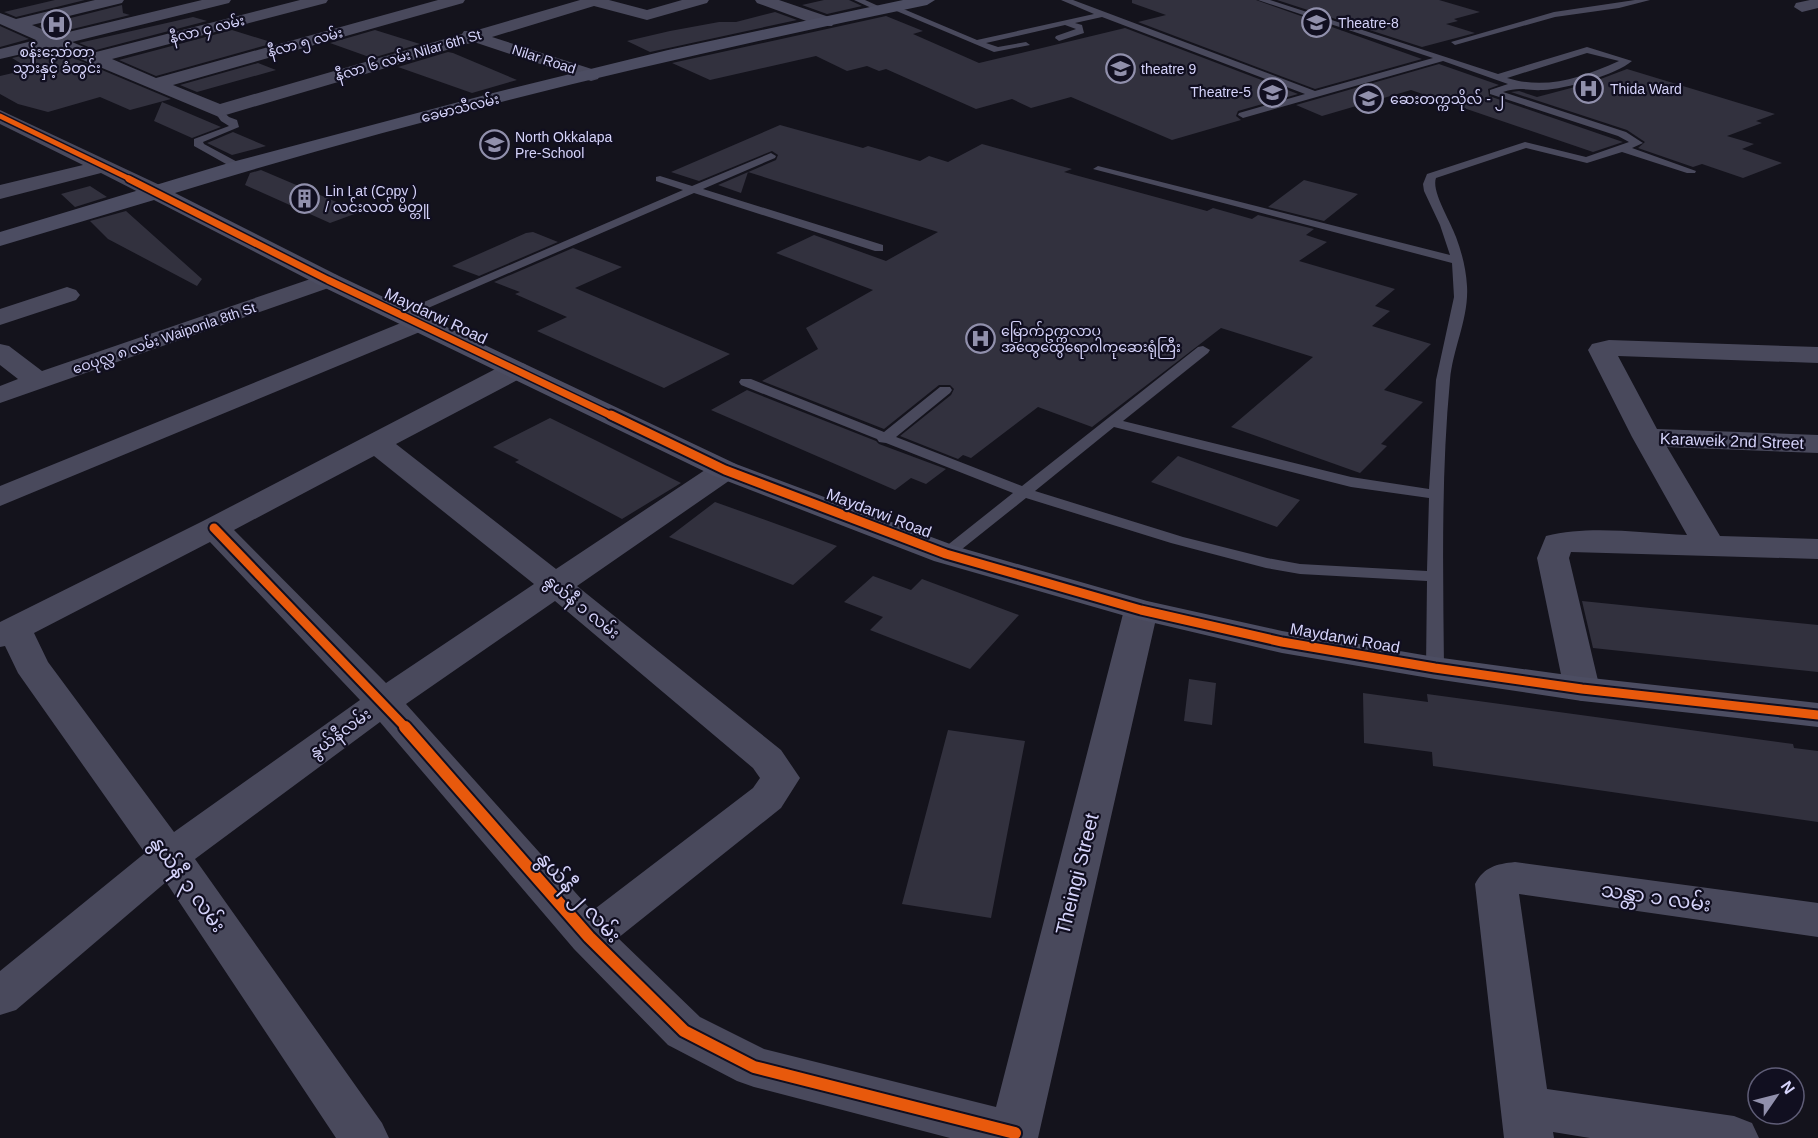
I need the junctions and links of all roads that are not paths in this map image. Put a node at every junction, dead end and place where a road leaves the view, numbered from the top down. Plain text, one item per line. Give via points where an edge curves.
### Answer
1 (116, 0) edge
2 (224, 0) edge
3 (320, 0) edge
4 (457, 0) edge
5 (701, 0) edge
6 (763, 0) edge
7 (858, 0) edge
8 (927, 0) edge
9 (1065, 0) edge
10 (1262, 0) edge
11 (1646, 0) edge
12 (595, 1) edge
13 (371, 4) dead end
14 (886, 8) junction
15 (405, 14) junction
16 (1103, 14) junction
17 (7, 21) edge
18 (826, 22) junction
19 (1067, 22) junction
20 (473, 36) junction
21 (1059, 38) dead end
22 (54, 41) junction
23 (1455, 42) dead end
24 (976, 43) junction
25 (1026, 45) dead end
26 (0, 54) edge
27 (94, 58) junction
28 (1443, 58) junction
29 (591, 75) junction
30 (1499, 77) junction
31 (1520, 83) junction
32 (154, 84) junction
33 (1315, 95) junction
34 (219, 111) junction
35 (1243, 115) dead end
36 (0, 116) edge
37 (1624, 149) junction
38 (771, 156) dead end
39 (104, 166) junction
40 (239, 167) junction
41 (1098, 169) dead end
42 (1691, 171) dead end
43 (660, 179) dead end
44 (692, 189) junction
45 (0, 192) edge
46 (158, 192) junction
47 (0, 239) edge
48 (879, 248) dead end
49 (1458, 261) junction
50 (328, 280) junction
51 (67, 295) dead end
52 (0, 317) edge
53 (409, 319) junction
54 (1203, 350) dead end
55 (0, 352) edge
56 (1818, 355) edge
57 (515, 370) junction
58 (39, 382) junction
59 (746, 382) dead end
60 (945, 390) dead end
61 (0, 396) edge
62 (1114, 423) junction
63 (1647, 437) junction
64 (884, 439) junction
65 (376, 443) junction
66 (1818, 444) edge
67 (725, 470) junction
68 (1025, 493) junction
69 (1435, 494) junction
70 (0, 497) edge
71 (214, 528) junction
72 (1709, 545) junction
73 (1818, 549) edge
74 (946, 554) junction
75 (1435, 576) junction
76 (556, 585) junction
77 (1141, 610) junction
78 (8, 632) edge
79 (1435, 668) junction
80 (1582, 689) junction
81 (383, 702) junction
82 (1818, 715) edge
83 (168, 857) junction
84 (1818, 920) edge
85 (589, 937) junction
86 (0, 997) edge
87 (1527, 1123) edge
88 (1014, 1136) edge
89 (364, 1138) edge
90 (1734, 1138) edge

1 - 17 street
2 - 22 street
3 - 27 street, နီလာ ၄ လမ်း
4 - 15 street, နီလာ ၅ လမ်း
5 - 12 street via 647,15
6 - 18 street
7 - 14 lane
8 - 14 street, ခေမာသီလမ်း
9 - 16 lane
10 - 28 lane
11 - 23 lane via 1554,15
12 - 20 street, နီလာ ၆ လမ်း Nilar 6th St
13 - 15 street, Nilar Road
14 - 18 street, ခေမာသီလမ်း
14 - 24 lane
15 - 20 street, Nilar Road
15 - 32 street, နီလာ ၅ လမ်း
16 - 19 lane
16 - 33 lane
17 - 22 street
18 - 29 street, ခေမာသီလမ်း
19 - 21 lane via 1081,31
19 - 24 lane
20 - 29 street, Nilar Road
20 - 34 street, နီလာ ၆ လမ်း Nilar 6th St
22 - 26 street
22 - 27 street
24 - 25 lane via 997,50
27 - 32 street
28 - 30 lane
28 - 33 lane
29 - 40 street, ခေမာသီလမ်း
30 - 31 lane
30 - 31 lane via 1587,50 1627,61 1550,87
31 - 37 lane via 1493,92 1622,134 1638,143
32 - 34 street
33 - 35 lane
34 - 40 lane via 234,127 198,141 199,146
36 - 39 street, Maydarwi Road
37 - 42 lane
37 - 49 lane via 1587,160 1525,145 1431,176 1430,191 1449,230
38 - 44 lane
39 - 45 street
39 - 46 street, Maydarwi Road
40 - 46 street, ခေမာသီလမ်း
41 - 49 lane
43 - 44 lane
44 - 48 lane
44 - 53 lane
46 - 47 street, ခေမာသီလမ်း
46 - 50 street, Maydarwi Road
49 - 69 lane via 1461,288 1443,377
50 - 53 street, Maydarwi Road
50 - 58 street, ဝေပုလ္လ ၈ လမ်း Waiponla 8th St
51 - 52 street
53 - 57 street, Maydarwi Road
53 - 70 street
54 - 62 lane
55 - 58 street
56 - 63 street via 1601,350
57 - 65 street
57 - 67 street, Maydarwi Road
58 - 61 street, ဝေပုလ္လ ၈ လမ်း Waiponla 8th St
59 - 64 lane
60 - 64 lane
62 - 68 lane
62 - 69 lane via 1352,482
63 - 66 street, Karaweik 2nd Street
63 - 72 street
64 - 68 lane
65 - 71 street
65 - 76 street, နွယ်နီ ၁ လမ်း
67 - 74 street, Maydarwi Road
67 - 76 street, နွယ်နီလမ်း
68 - 74 lane
68 - 75 lane via 1266,563 1300,569
69 - 75 lane
71 - 78 street
71 - 81 street, နွယ်နီ ၂ လမ်း
72 - 73 street
72 - 80 street via 1557,543 1553,558
74 - 77 street, Maydarwi Road
75 - 79 lane
76 - 81 street, နွယ်နီလမ်း
76 - 85 street, နွယ်နီ ၁ လမ်း via 767,759 780,778 767,798
77 - 79 street, Maydarwi Road via 1282,642
77 - 88 street, Theingi Street
78 - 83 street, နွယ်နီ ၃ လမ်း
79 - 80 street, Maydarwi Road
80 - 82 street, Maydarwi Road
81 - 83 street, နွယ်နီလမ်း
81 - 85 street, နွယ်နီ ၂ လမ်း
83 - 86 street, နွယ်နီလမ်း
83 - 89 street, နွယ်နီ ၃ လမ်း
84 - 87 street, သန္တာ ၁ လမ်း via 1503,879 1496,884
85 - 88 street, နွယ်နီ ၂ လမ်း via 684,1030 754,1067
87 - 90 street

